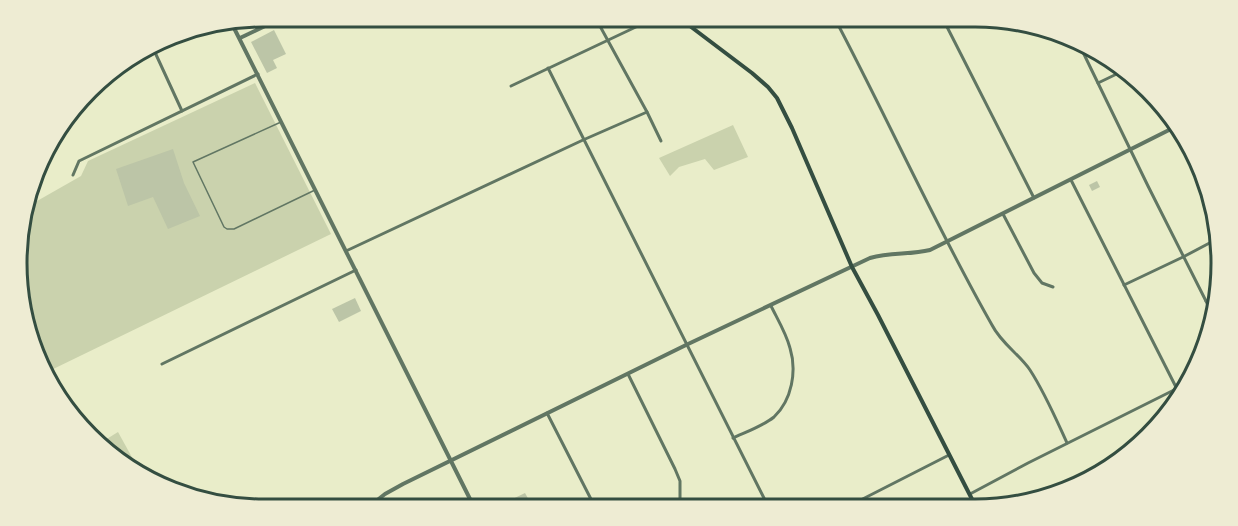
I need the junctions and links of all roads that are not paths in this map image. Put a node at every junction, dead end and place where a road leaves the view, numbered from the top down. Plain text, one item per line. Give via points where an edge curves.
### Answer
1 (262, 27) edge
2 (601, 27) edge
3 (635, 27) edge
4 (692, 27) edge
5 (840, 27) edge
6 (948, 27) edge
7 (235, 29) edge
8 (240, 38) junction
9 (608, 40) junction
10 (155, 53) edge
11 (1085, 54) edge
12 (548, 68) junction
13 (258, 74) junction
14 (1116, 74) edge
15 (1098, 83) junction
16 (511, 86) dead end
17 (182, 111) junction
18 (647, 112) junction
19 (282, 122) junction
20 (1169, 130) edge
21 (583, 140) junction
22 (661, 141) dead end
23 (1131, 149) junction
24 (73, 175) dead end
25 (1071, 180) junction
26 (316, 190) junction
27 (1034, 198) junction
28 (1003, 213) junction
29 (947, 241) junction
30 (1210, 243) edge
31 (346, 251) junction
32 (1184, 257) junction
33 (852, 267) junction
34 (356, 270) junction
35 (1124, 285) junction
36 (1053, 287) dead end
37 (1206, 301) edge
38 (771, 306) junction
39 (686, 345) junction
40 (162, 364) dead end
41 (628, 374) junction
42 (1176, 386) edge
43 (1174, 390) edge
44 (547, 412) junction
45 (733, 438) junction
46 (1067, 443) junction
47 (949, 454) junction
48 (451, 460) junction
49 (970, 494) junction
50 (380, 499) edge
51 (471, 499) edge
52 (591, 499) edge
53 (680, 499) edge
54 (764, 499) edge
55 (862, 499) edge
56 (972, 499) edge

1 - 8 street
2 - 9 street
3 - 9 street
4 - 33 main road via 777,98
5 - 29 street
6 - 27 street
7 - 8 street
8 - 13 street
9 - 12 street
9 - 18 street
10 - 17 street
11 - 15 street
12 - 16 street
12 - 21 street
13 - 17 street
13 - 19 street
14 - 15 street
15 - 23 street
17 - 24 street via 79,160
18 - 21 street
18 - 22 street
19 - 26 street
19 - 26 lane via 194,162 224,227 234,229
20 - 23 street
21 - 31 street
21 - 39 street
23 - 25 street
23 - 32 street
25 - 27 street
25 - 35 street
26 - 31 street
27 - 28 street
28 - 29 street
28 - 36 street via 1034,273 1042,283
29 - 33 street via 921,252 883,254
29 - 46 street via 993,328 1030,370
30 - 32 street
31 - 34 street
32 - 35 street
32 - 37 street
33 - 38 street
33 - 47 main road
34 - 40 street
34 - 48 street
35 - 42 street
38 - 39 street
38 - 45 street via 792,356 791,390 773,417
39 - 41 street
39 - 45 street
41 - 44 street
41 - 53 street via 680,481
43 - 46 street
44 - 48 street
44 - 52 street
45 - 54 street
46 - 49 street
47 - 49 main road
47 - 55 street
48 - 50 street
48 - 51 street
49 - 56 main road

